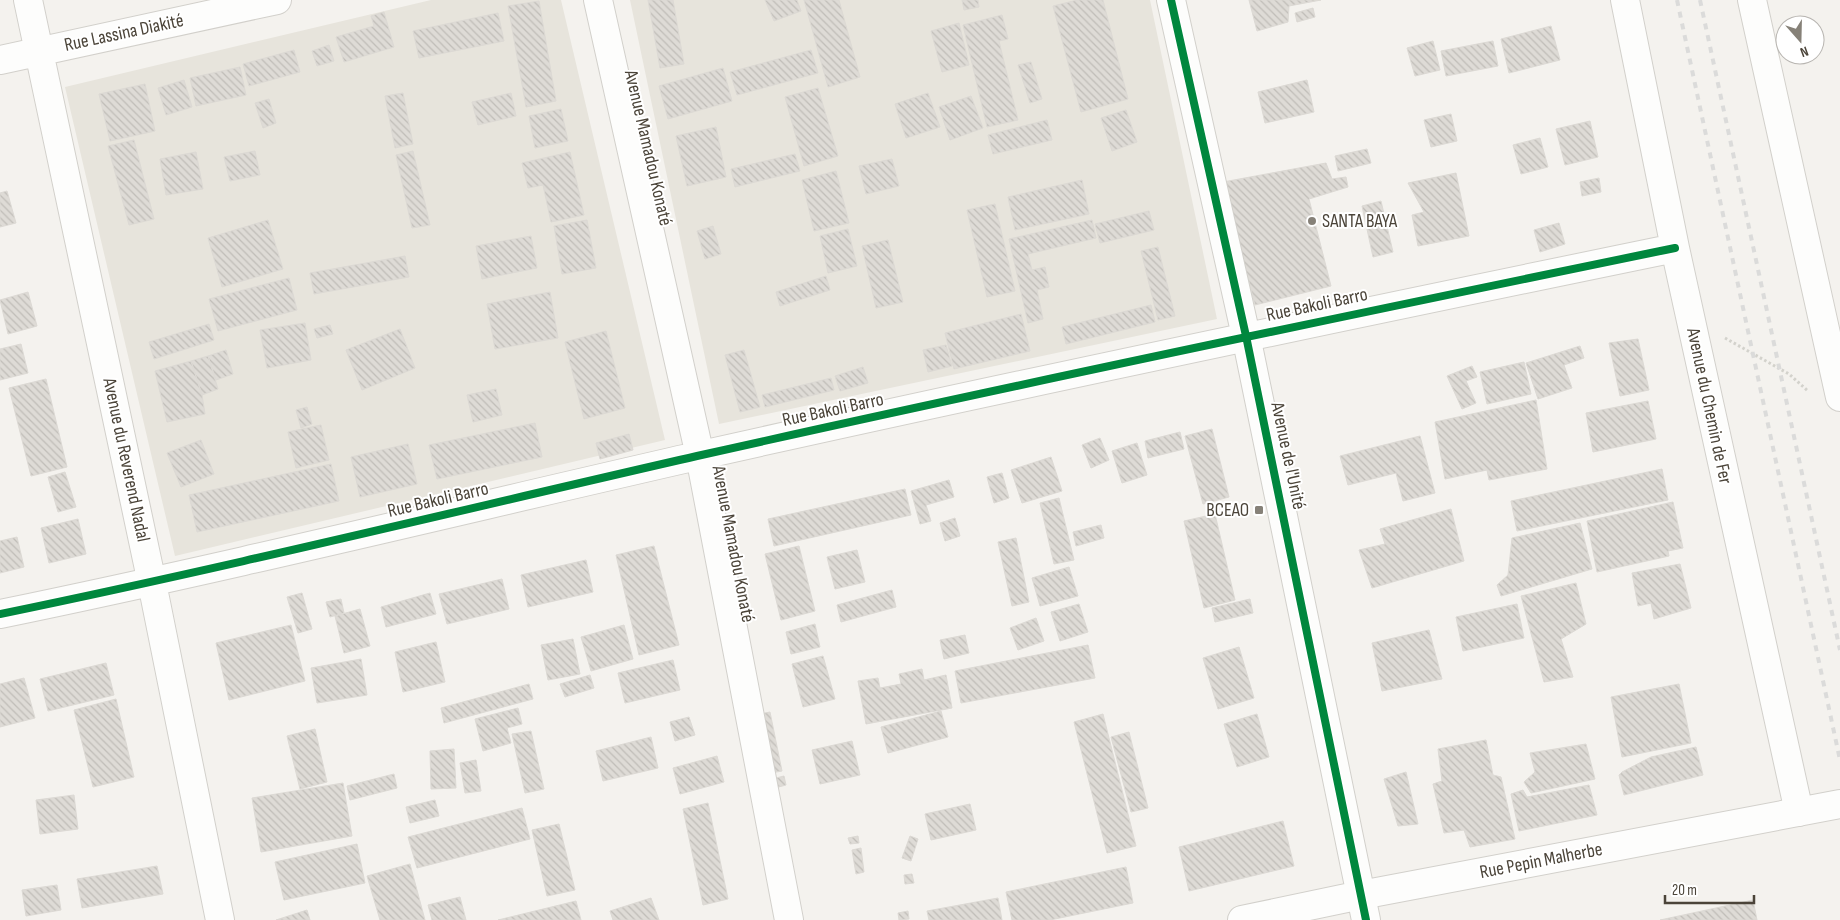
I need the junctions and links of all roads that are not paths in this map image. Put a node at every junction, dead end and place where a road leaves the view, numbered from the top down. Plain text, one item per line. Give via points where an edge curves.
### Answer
1 (28, 0) edge
2 (277, 0) edge
3 (598, 0) edge
4 (1171, 0) edge
5 (1625, 0) edge
6 (1752, 0) edge
7 (39, 52) junction
8 (0, 60) edge
9 (1675, 248) junction
10 (1246, 336) junction
11 (1838, 382) edge
12 (700, 456) junction
13 (152, 582) junction
14 (0, 614) edge
15 (1840, 804) edge
16 (1799, 812) junction
17 (1364, 907) edge
18 (220, 920) edge
19 (789, 920) edge
20 (1242, 920) edge

1 - 7 street, Avenue du Reverend Nadal
2 - 7 street, Rue Lassina Diakité
3 - 12 street, Avenue Mamadou Konaté
4 - 10 street, Avenue de l'Unité
5 - 9 street, Avenue du Chemin de Fer
6 - 11 street
7 - 8 street, Rue Lassina Diakité
7 - 13 street, Avenue du Reverend Nadal
9 - 10 street, Rue Bakoli Barro
9 - 16 street, Avenue du Chemin de Fer
10 - 12 street, Rue Bakoli Barro
10 - 17 street, Avenue de l'Unité
12 - 13 street, Rue Bakoli Barro
12 - 19 street, Avenue Mamadou Konaté
13 - 14 street, Rue Bakoli Barro
13 - 18 street, Avenue du Reverend Nadal
15 - 16 street, Rue Pepin Malherbe
16 - 17 street, Rue Pepin Malherbe
17 - 20 street, Rue Pepin Malherbe

